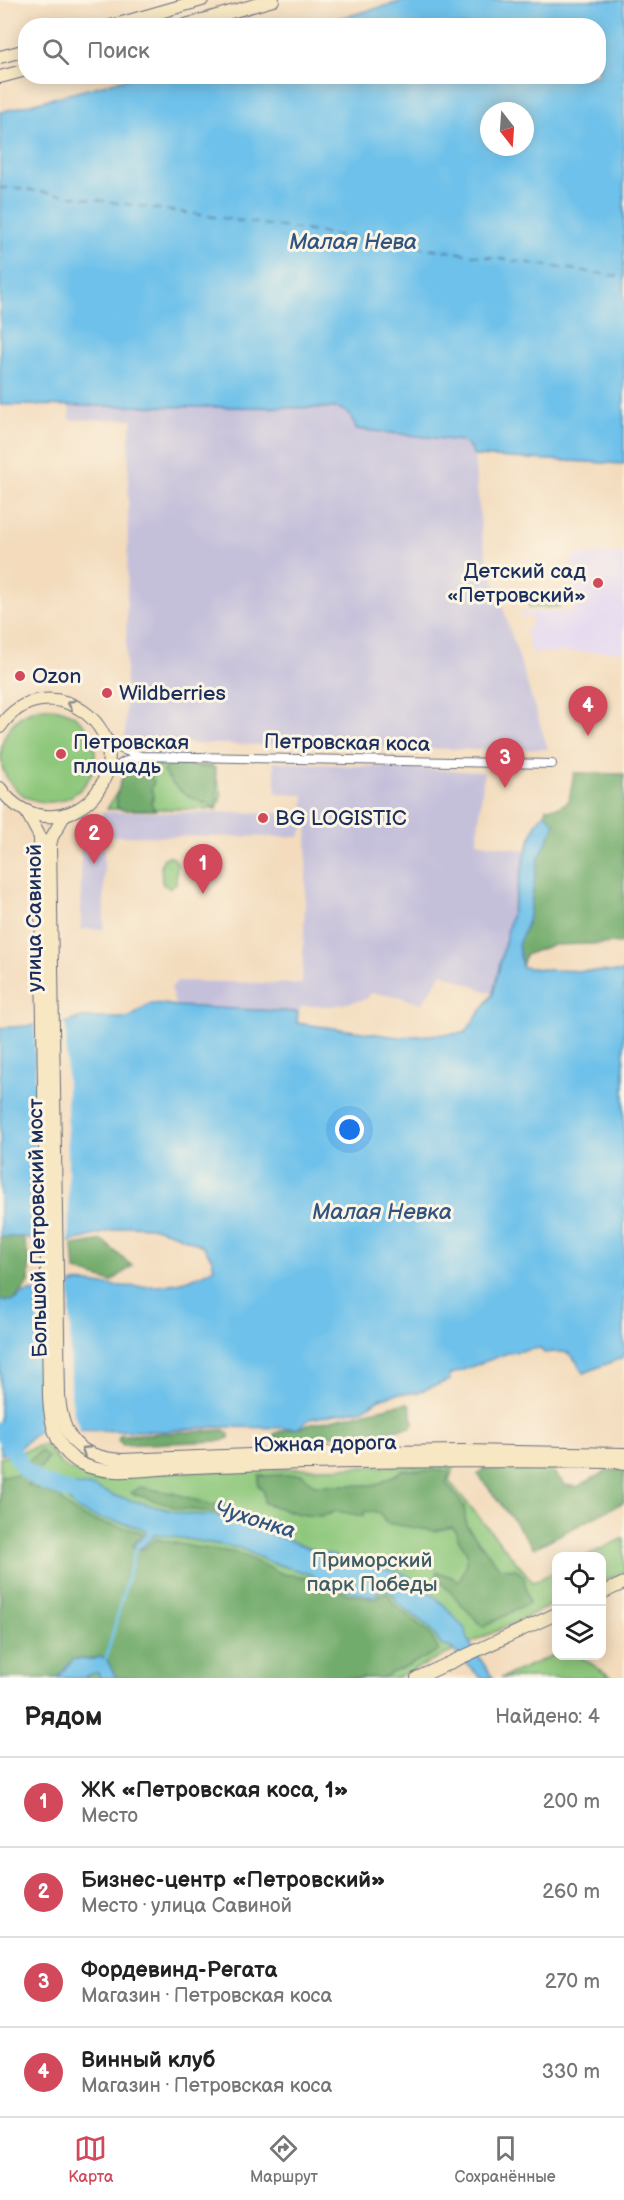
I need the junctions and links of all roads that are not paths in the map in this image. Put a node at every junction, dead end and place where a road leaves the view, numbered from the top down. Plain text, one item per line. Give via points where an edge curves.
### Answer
1 (202, 0) edge
2 (273, 0) edge
3 (139, 18) edge
4 (210, 18) edge
5 (18, 52) edge
6 (0, 57) edge
7 (18, 72) edge
8 (0, 77) edge
9 (0, 727) edge
10 (103, 734) junction
11 (141, 756) junction
12 (552, 764) dead end
13 (105, 775) junction
14 (0, 788) edge
15 (26, 811) junction
16 (64, 814) junction
17 (49, 1024) junction
18 (59, 1430) joint
19 (621, 1460) edge
20 (624, 1583) edge
21 (606, 1591) edge
22 (552, 1616) edge
23 (417, 1678) edge

1 - 3 street
2 - 4 street
5 - 6 street
7 - 8 street
10 -> 9 street via 94,719 80,708 55,700 20,707
10 - 11 street, Петровская коса via 121,749
10 - 13 street via 108,754
11 - 12 street, Петровская коса
11 - 13 street, Петровская коса
13 - 16 street via 90,800
14 - 15 street
15 - 16 street via 45,816
15 - 17 street, улица Савиной via 40,837
16 - 17 street, улица Савиной via 50,845
17 - 18 street, Большой Петровский мост
18 - 19 street, Южная дорога via 56,1438 70,1456 91,1468 105,1470 304,1463
20 - 21 street
22 - 23 street

